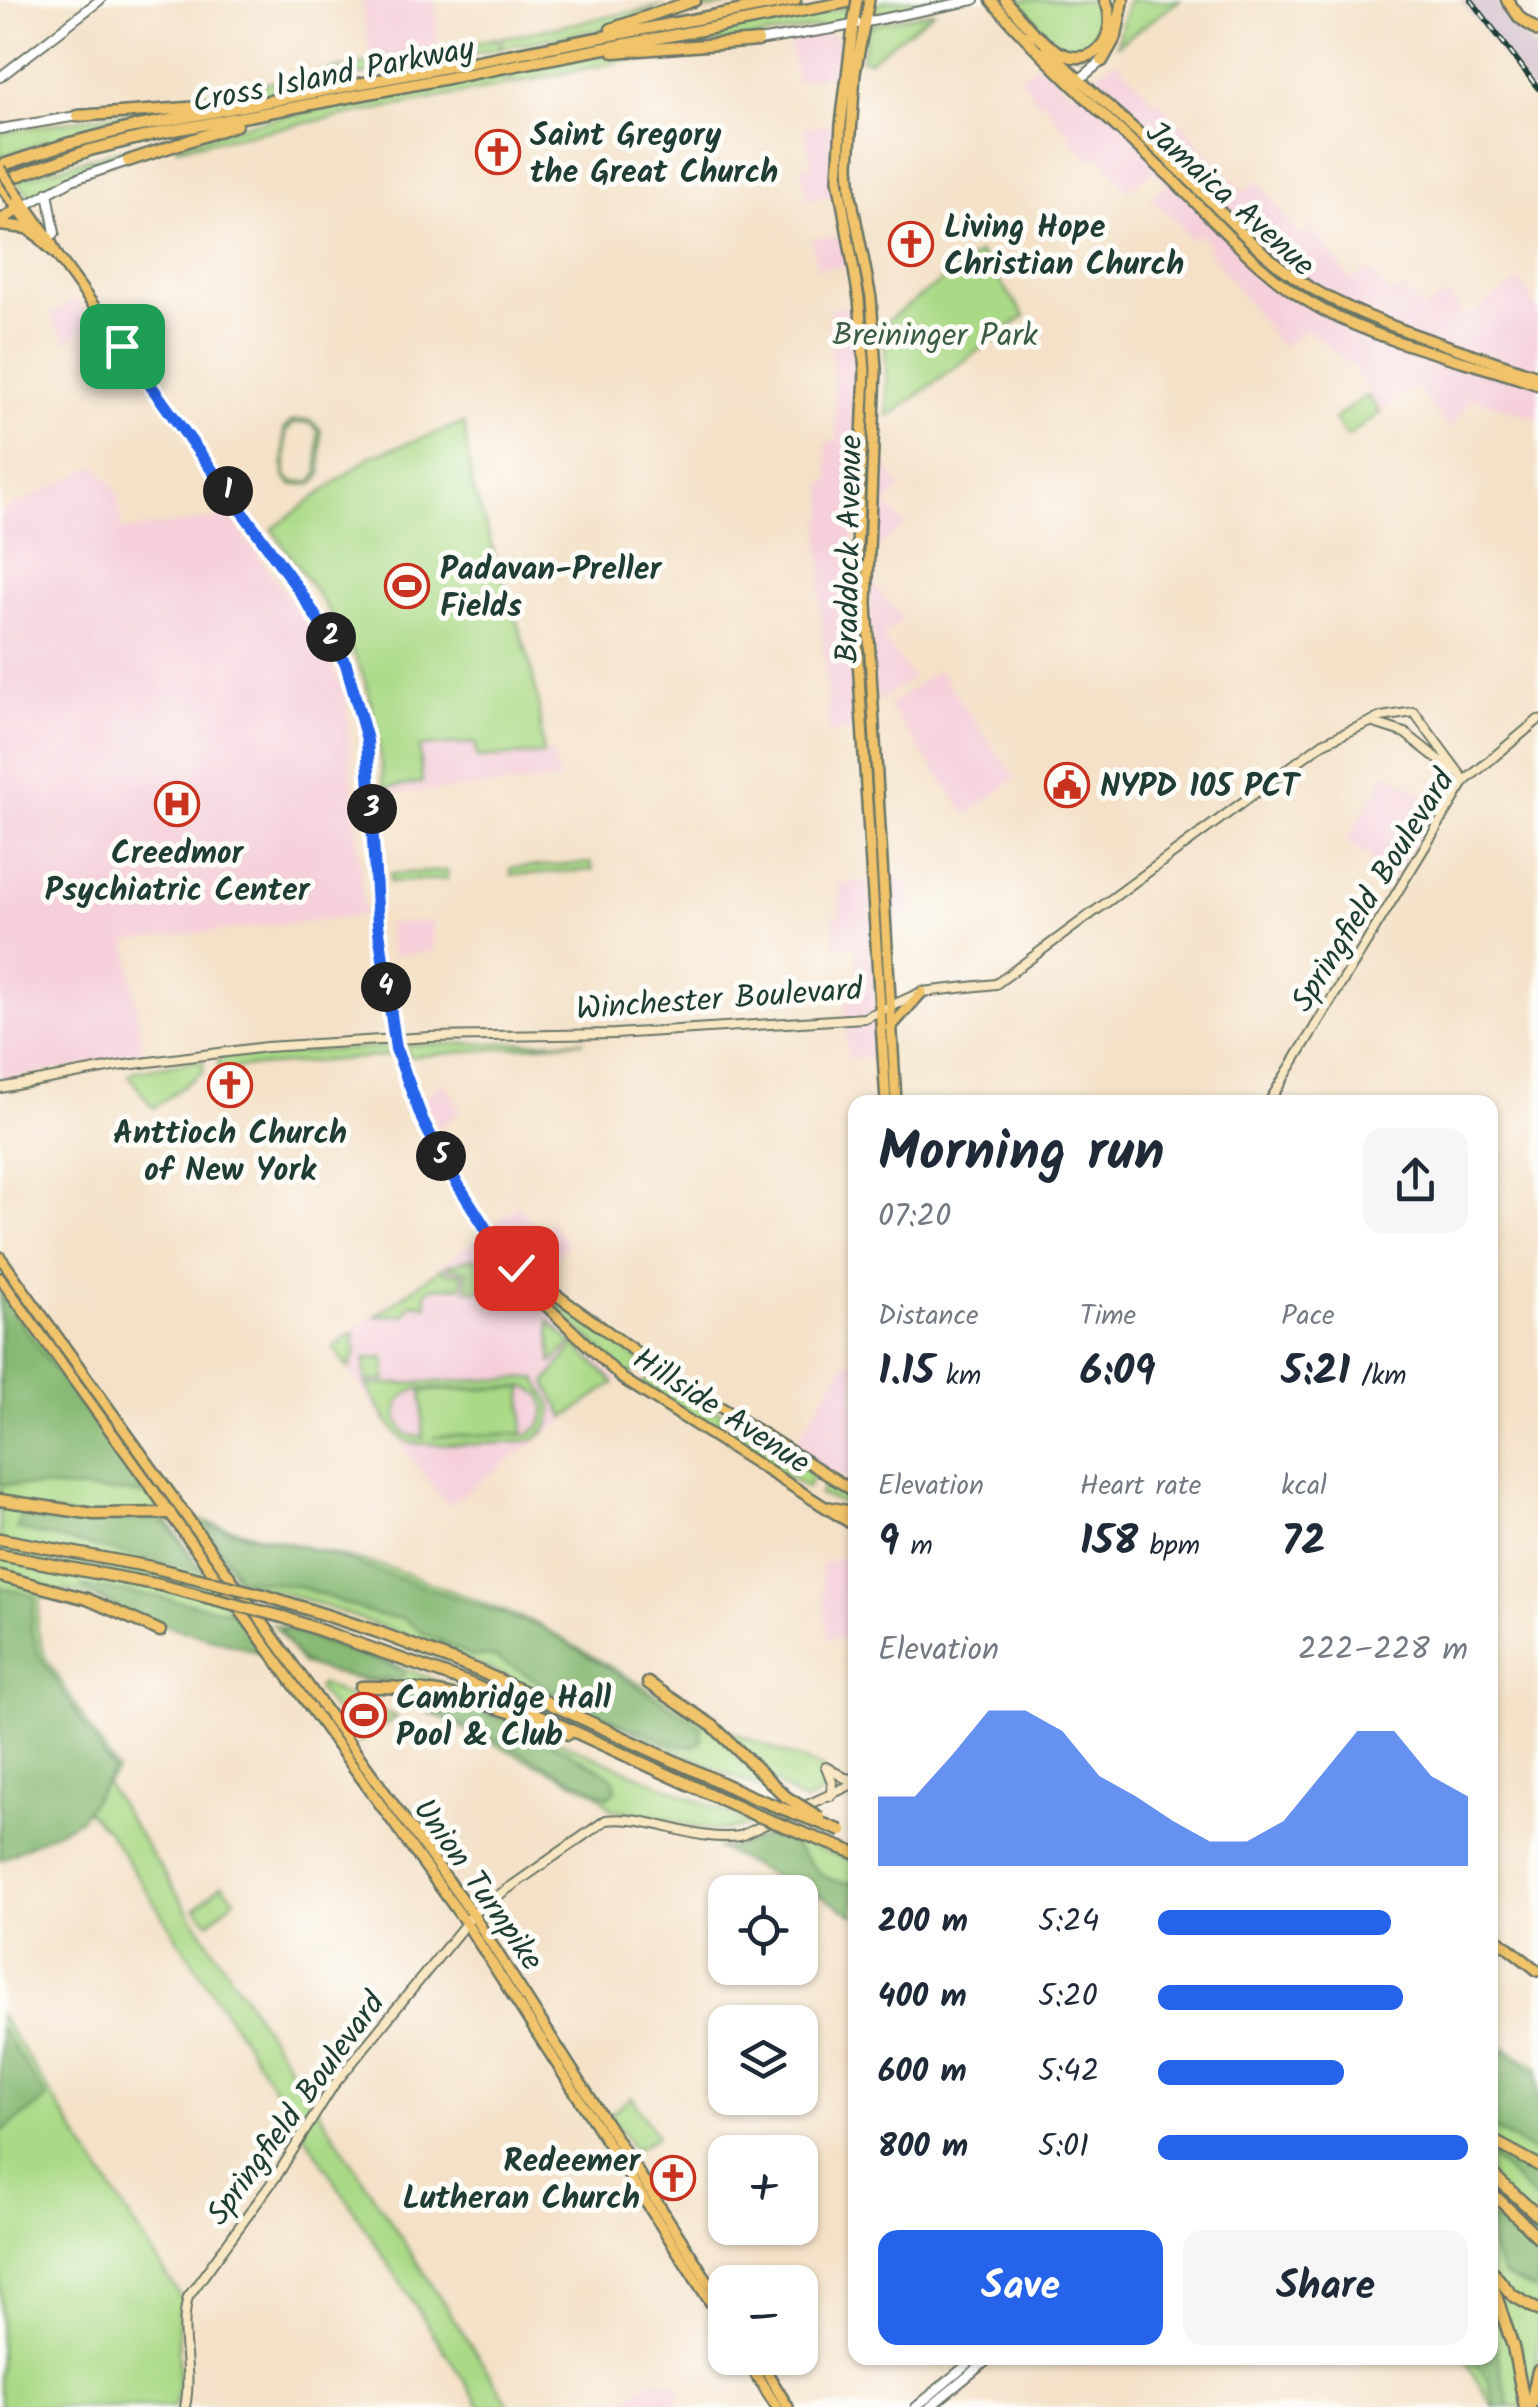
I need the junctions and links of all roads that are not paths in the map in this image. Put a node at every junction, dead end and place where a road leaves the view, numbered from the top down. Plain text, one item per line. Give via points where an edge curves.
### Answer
1 (100, 0) edge
2 (695, 0) edge
3 (794, 0) edge
4 (858, 0) edge
5 (869, 0) edge
6 (974, 0) edge
7 (991, 0) edge
8 (1005, 0) edge
9 (1106, 0) edge
10 (1123, 0) edge
11 (1507, 0) edge
12 (858, 22) junction
13 (832, 30) junction
14 (1032, 32) junction
15 (1538, 32) edge
16 (758, 40) joint
17 (850, 46) junction
18 (550, 53) junction
19 (1102, 60) joint
20 (0, 77) edge
21 (1075, 83) junction
22 (242, 106) junction
23 (297, 106) junction
24 (77, 116) joint
25 (0, 130) edge
26 (128, 161) joint
27 (0, 168) edge
28 (0, 184) edge
29 (48, 192) junction
30 (18, 203) junction
31 (0, 223) edge
32 (43, 236) junction
33 (1538, 376) edge
34 (1538, 385) edge
35 (1538, 720) edge
36 (1373, 722) junction
37 (1465, 781) junction
38 (922, 992) junction
39 (885, 1008) junction
40 (891, 1027) junction
41 (393, 1038) junction
42 (0, 1088) edge
43 (886, 1095) edge
44 (896, 1095) edge
45 (1273, 1095) edge
46 (0, 1257) edge
47 (0, 1278) edge
48 (530, 1282) junction
49 (848, 1488) edge
50 (0, 1500) edge
51 (821, 1505) junction
52 (848, 1511) edge
53 (170, 1512) junction
54 (848, 1522) edge
55 (0, 1537) edge
56 (0, 1558) edge
57 (0, 1576) edge
58 (160, 1631) dead end
59 (648, 1683) dead end
60 (361, 1687) dead end
61 (848, 1779) edge
62 (686, 1784) junction
63 (848, 1785) edge
64 (831, 1796) junction
65 (842, 1832) junction
66 (848, 1834) edge
67 (848, 1850) edge
68 (470, 1919) junction
69 (1498, 1940) edge
70 (1538, 1971) edge
71 (1498, 2143) edge
72 (1538, 2166) edge
73 (1498, 2179) edge
74 (1498, 2200) edge
75 (1538, 2216) edge
76 (1538, 2237) edge
77 (1498, 2278) edge
78 (708, 2282) edge
79 (708, 2298) edge
80 (1498, 2301) edge
81 (1538, 2310) edge
82 (967, 2365) edge
83 (981, 2365) edge
84 (1538, 2370) edge
85 (757, 2375) edge
86 (769, 2375) edge
87 (184, 2407) edge
88 (777, 2407) edge
89 (788, 2407) edge
90 (916, 2407) edge
91 (930, 2407) edge
92 (1527, 2407) edge

1 - 20 street
2 - 18 highway
3 - 18 highway, Cross Island Parkway
4 - 12 main road, Braddock Avenue, bridge
4 - 18 highway, Cross Island Parkway
5 - 12 main road, Braddock Avenue
6 - 12 street
7 - 21 main road, Jamaica Avenue
8 - 14 main road, Jamaica Avenue
9 - 14 highway via 1111,30 1088,55 1064,55
10 - 19 highway via 1116,36
11 - 15 highway
12 - 13 street
12 - 17 main road, Braddock Avenue
12 - 39 main road, Braddock Avenue via 848,165 876,369 867,604
13 - 16 street
13 - 17 street
14 - 21 main road, Jamaica Avenue
16 - 18 highway
17 - 39 main road, Braddock Avenue via 838,179 865,371 858,660
18 - 22 highway, Cross Island Parkway
18 - 23 highway, Cross Island Parkway
19 - 21 street
21 - 33 main road, Jamaica Avenue via 1175,166 1249,242 1329,298
21 - 34 main road, Jamaica Avenue via 1224,233 1309,302
22 - 24 highway
22 - 27 highway, Cross Island Parkway via 91,137
23 - 26 highway
23 - 28 highway, Cross Island Parkway via 124,141
24 - 25 street
26 - 29 street
27 - 30 main road, Hillside Avenue, bridge
28 - 30 main road, Hillside Avenue
29 - 30 street
29 - 32 street via 55,233
30 - 31 highway
30 - 32 main road, Hillside Avenue
31 - 32 highway
32 - 41 main road, Hillside Avenue via 346,664 367,740 378,924
35 - 37 main road, Springfield Boulevard
36 - 37 main road via 1405,734
36 - 37 main road, Winchester Boulevard via 1414,712
36 - 38 main road, Winchester Boulevard via 1315,749 996,984
37 - 45 main road, Springfield Boulevard
38 - 39 main road, Winchester Boulevard
38 - 40 main road
39 - 40 main road, Braddock Avenue
39 - 41 main road, Winchester Boulevard via 864,1018 625,1033
39 - 43 main road, Braddock Avenue
40 - 44 main road, Braddock Avenue
41 - 42 main road, Winchester Boulevard via 258,1048
41 - 48 main road, Hillside Avenue via 445,1164
46 - 68 main road, Union Turnpike
47 - 53 main road, Union Turnpike
48 - 49 main road, Hillside Avenue
48 - 51 main road, Hillside Avenue via 535,1295 623,1379
50 - 53 highway via 94,1514
51 - 52 main road
51 - 54 main road, Hillside Avenue
53 - 68 main road, Union Turnpike
55 - 65 highway, bridge via 264,1595 378,1632
56 - 62 highway, bridge via 160,1585 282,1618 471,1684
57 - 58 highway via 87,1599
59 - 65 highway, bridge via 713,1726 786,1796
60 - 62 highway via 459,1695
61 - 64 main road via 826,1767
62 - 67 highway, bridge
63 - 64 main road, Springfield Boulevard
64 - 68 main road, Springfield Boulevard via 725,1839 606,1820
65 - 66 highway
68 - 78 main road, Union Turnpike
68 - 79 main road, Union Turnpike
68 - 87 main road, Springfield Boulevard via 333,2086 188,2297
69 - 70 main road
71 - 72 highway
73 - 75 highway
74 - 76 highway
77 - 81 highway
80 - 92 highway
82 - 90 street
83 - 91 street
84 - 92 highway
85 - 88 main road
86 - 89 main road

